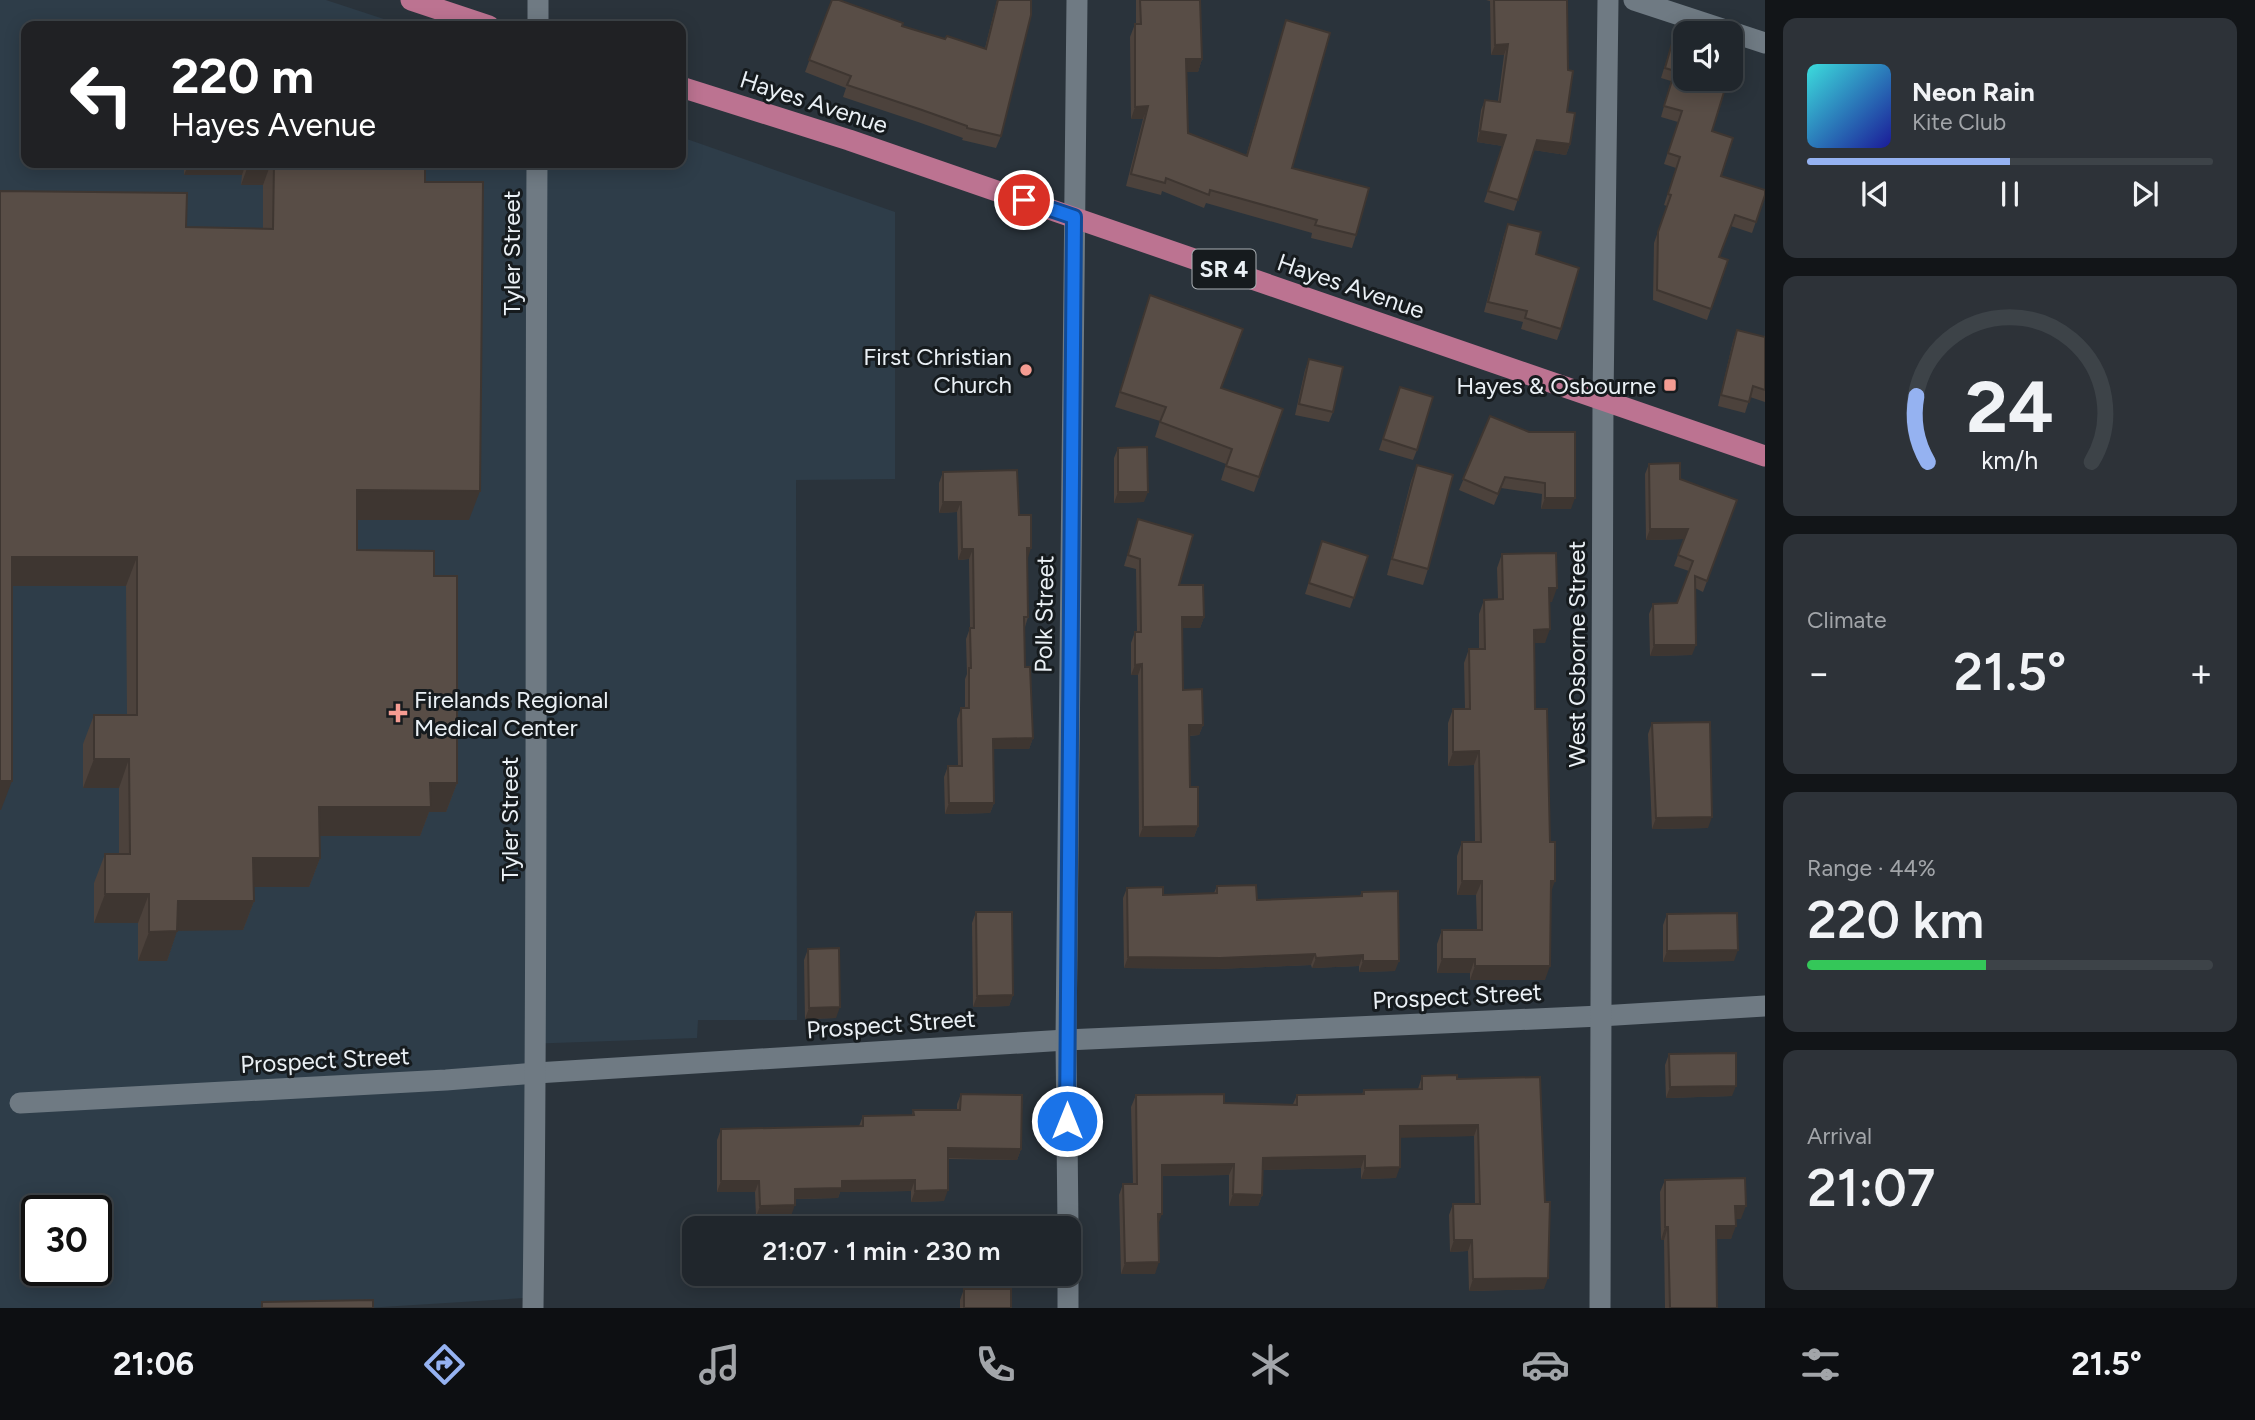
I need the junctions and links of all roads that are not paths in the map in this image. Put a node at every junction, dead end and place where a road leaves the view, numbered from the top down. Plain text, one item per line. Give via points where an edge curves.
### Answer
1 (411, 0) edge
2 (538, 0) edge
3 (1077, 0) edge
4 (1608, 0) edge
5 (1634, 0) edge
6 (474, 21) edge
7 (538, 21) edge
8 (1765, 43) edge
9 (686, 89) edge
10 (537, 168) edge
11 (1074, 217) junction
12 (1603, 401) junction
13 (1765, 456) edge
14 (1765, 1006) edge
15 (1600, 1016) junction
16 (1066, 1040) junction
17 (536, 1073) junction
18 (20, 1103) dead end
19 (1068, 1216) edge
20 (1068, 1286) edge
21 (533, 1308) edge
22 (1068, 1308) edge
23 (1600, 1308) edge

1 - 6 main road
2 - 7 street
3 - 11 street, Polk Street
4 - 12 street, West Osborne Street
5 - 8 street
9 - 11 main road, Hayes Avenue / SR 4
10 - 17 street, Tyler Street
11 - 12 main road, Hayes Avenue / SR 4
11 - 16 street, Polk Street
12 - 13 main road, Hayes Avenue / SR 4
12 - 15 street, West Osborne Street
14 - 15 street, Prospect Street
15 - 16 street, Prospect Street
15 - 23 street, West Osborne Street
16 - 17 street, Prospect Street
16 - 19 street, Polk Street
17 - 18 street, Prospect Street
17 - 21 street, Tyler Street
20 - 22 street

